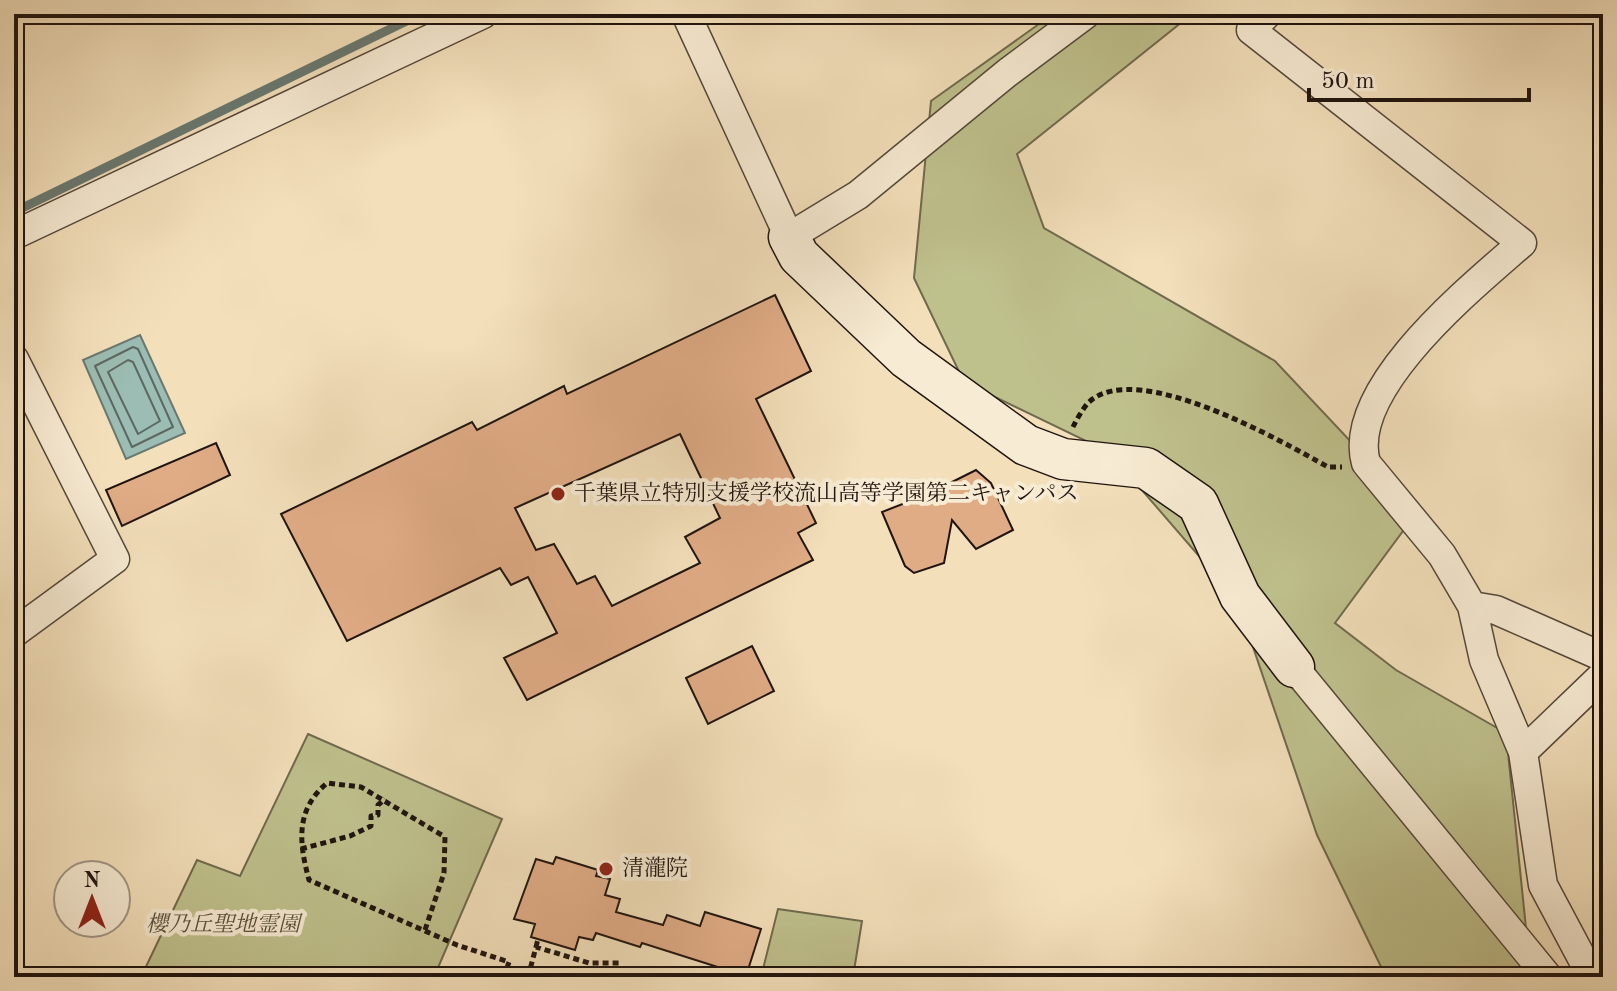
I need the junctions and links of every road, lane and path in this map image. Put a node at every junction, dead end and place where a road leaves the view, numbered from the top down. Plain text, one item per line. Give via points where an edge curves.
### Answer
1 (483, 14) edge
2 (686, 14) edge
3 (1086, 14) edge
4 (1267, 14) edge
5 (14, 235) edge
6 (789, 237) junction
7 (14, 359) edge
8 (1063, 459) junction
9 (1366, 463) junction
10 (1472, 606) junction
11 (14, 633) edge
12 (1603, 657) edge
13 (1294, 667) joint
14 (1603, 675) edge
15 (1523, 752) junction
16 (385, 799) junction
17 (300, 849) junction
18 (425, 930) junction
19 (538, 939) dead end
20 (536, 947) junction
21 (504, 977) edge
22 (528, 977) edge
23 (616, 977) edge
24 (1548, 977) edge
25 (1592, 977) edge

1 - 5 street
2 - 6 street
3 - 6 street via 858,195
4 - 9 street via 1251,30 1522,243 1469,289 1375,398 1364,429
6 - 8 street via 799,256 906,358 1026,445
7 - 11 street via 115,559
8 - 9 path via 1074,424 1090,401 1110,392 1145,390 1232,417 1328,467
8 - 13 street via 1146,468 1198,504 1240,596
9 - 10 street via 1442,555
10 - 12 street via 1496,610
10 - 15 street via 1484,660
13 - 24 street
14 - 15 street
15 - 25 street via 1543,885
16 - 17 path via 378,805 378,815 371,816 371,826
16 - 17 path via 361,787 327,783 314,795 301,823
16 - 18 path via 445,837 444,873
17 - 18 path via 309,880
18 - 21 path via 509,962
19 - 20 path
20 - 22 path
20 - 23 path via 589,963 619,963

